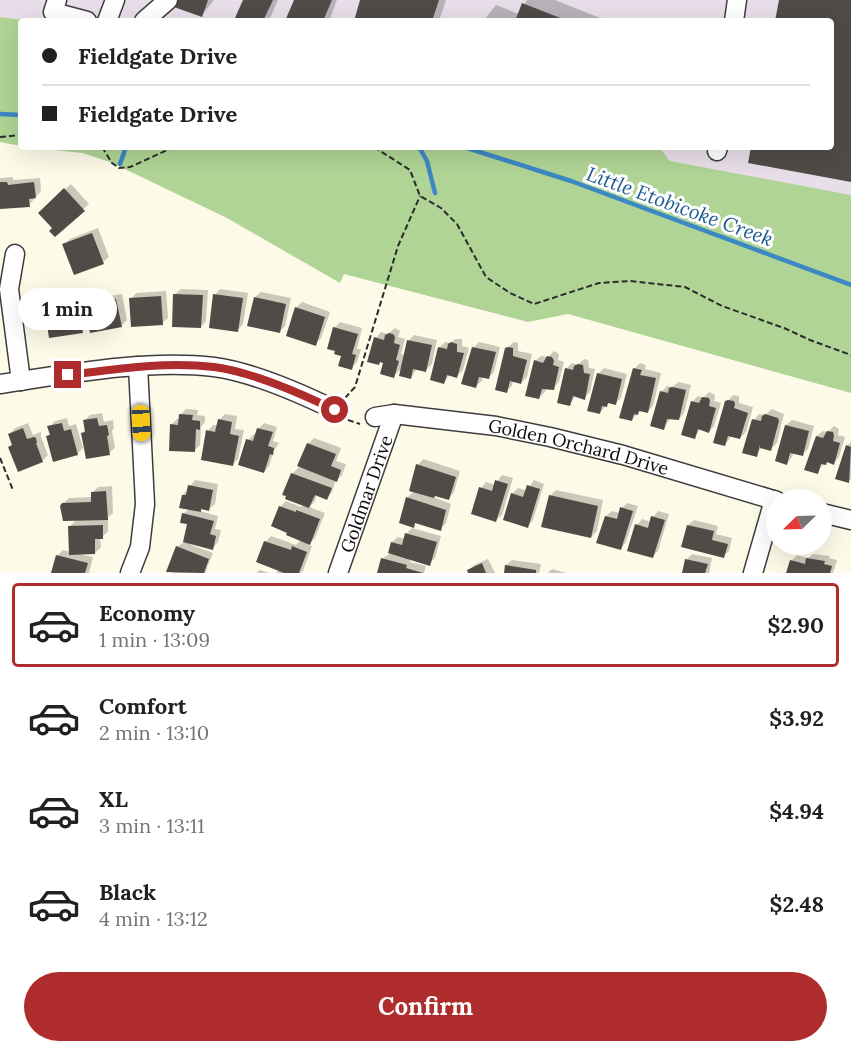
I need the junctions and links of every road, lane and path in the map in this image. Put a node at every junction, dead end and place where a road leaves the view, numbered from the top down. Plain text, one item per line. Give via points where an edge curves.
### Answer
1 (57, 0) edge
2 (115, 0) edge
3 (168, 0) edge
4 (736, 0) edge
5 (76, 18) edge
6 (108, 18) edge
7 (147, 18) edge
8 (734, 18) edge
9 (18, 135) edge
10 (0, 137) edge
11 (104, 150) edge
12 (167, 150) edge
13 (379, 150) edge
14 (420, 196) junction
15 (15, 254) dead end
16 (851, 355) edge
17 (138, 366) junction
18 (21, 381) junction
19 (0, 384) edge
20 (335, 410) junction
21 (393, 414) junction
22 (375, 417) joint
23 (0, 458) edge
24 (13, 490) dead end
25 (766, 498) edge
26 (832, 515) edge
27 (851, 520) edge
28 (766, 530) edge
29 (130, 573) edge
30 (338, 573) edge
31 (753, 573) edge

1 - 5 street via 53,12
2 - 6 street
3 - 7 street
4 - 8 street
9 - 10 path
11 - 12 path via 118,168
13 - 14 path via 410,170
14 - 16 path via 441,208 457,224 486,277 534,304 599,283 630,281 685,287 722,306
14 - 20 path via 398,246 355,387
15 - 18 street via 9,289
17 - 18 street
17 - 20 street via 217,367 304,395
17 - 29 street via 145,504 140,548
18 - 19 street
20 - 22 path via 346,420 361,424
21 - 22 street, Golden Orchard Drive
21 - 25 street, Golden Orchard Drive via 496,426 550,437 623,454
21 - 30 street, Goldmar Drive
23 - 24 path
26 - 27 street
28 - 31 street

